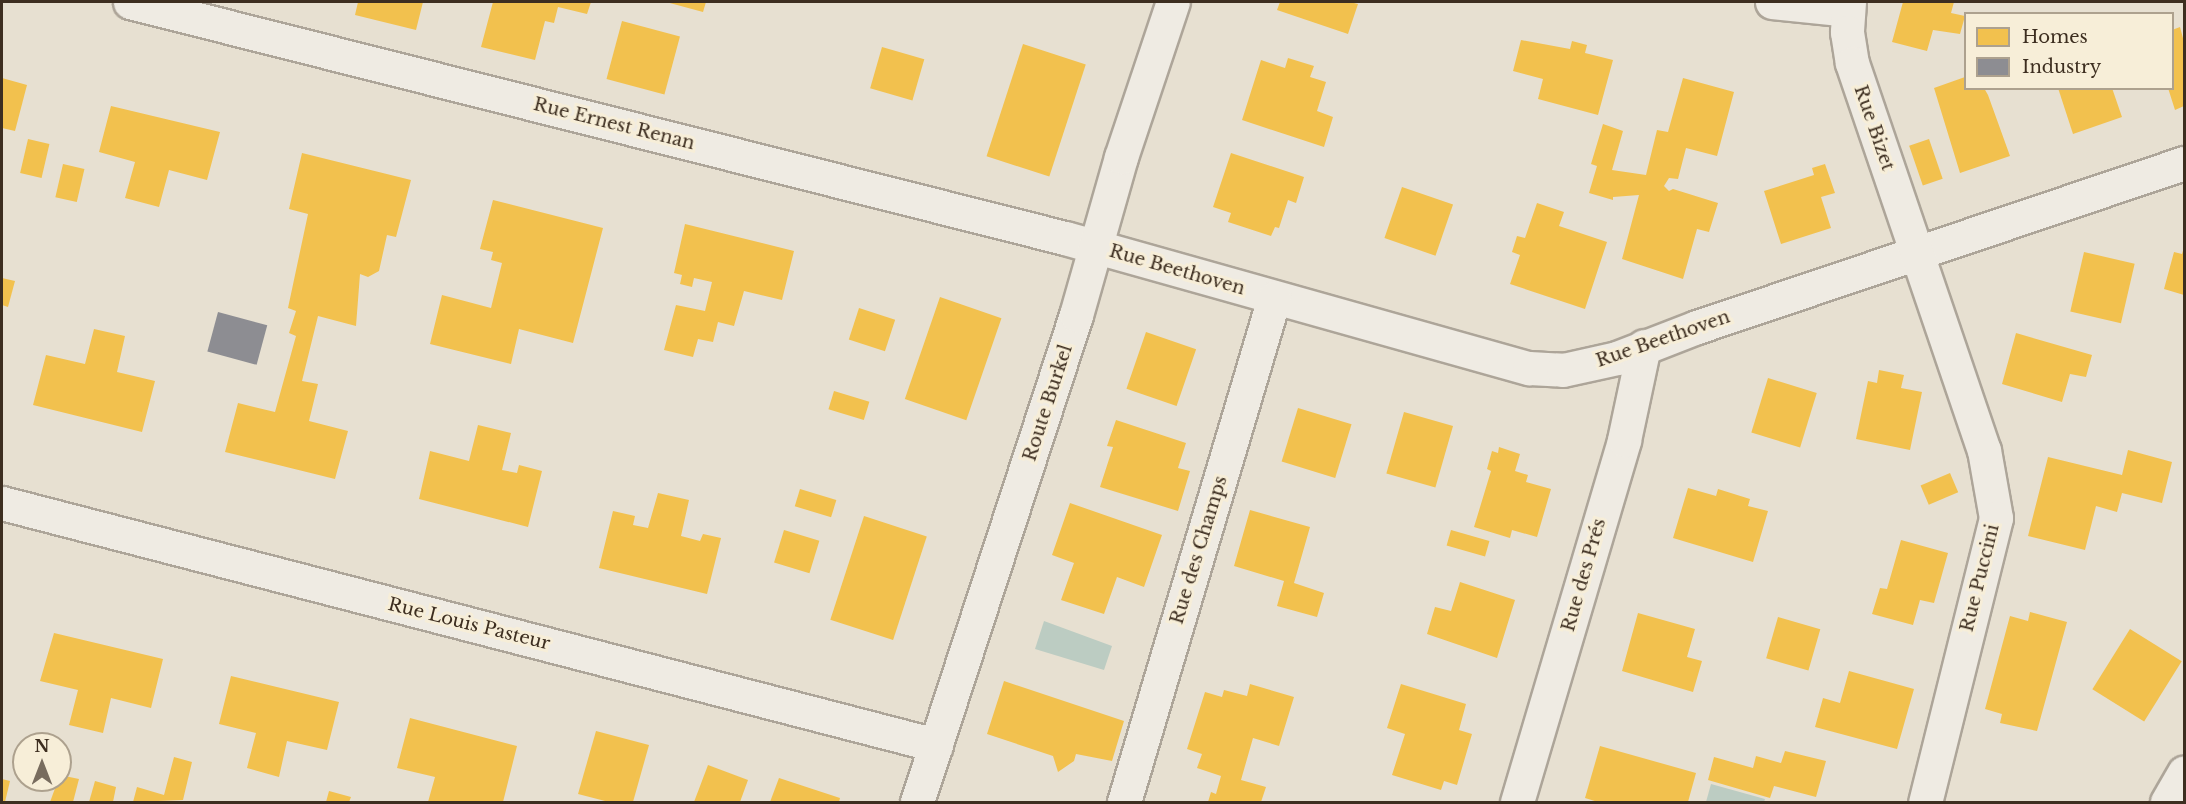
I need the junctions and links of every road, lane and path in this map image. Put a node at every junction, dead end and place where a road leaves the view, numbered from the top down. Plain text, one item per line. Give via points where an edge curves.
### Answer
1 (130, 2) edge
2 (1173, 2) edge
3 (1773, 2) edge
4 (1848, 6) edge
5 (2184, 163) edge
6 (1097, 247) junction
7 (1917, 252) junction
8 (1274, 297) junction
9 (1644, 346) junction
10 (2, 503) edge
11 (936, 745) junction
12 (2184, 773) edge
13 (917, 802) edge
14 (1124, 802) edge
15 (1517, 802) edge
16 (1925, 802) edge
17 (2167, 802) edge

1 - 6 street, Rue Ernest Renan
2 - 6 street, Route Burkel via 1121,157
3 - 4 street
4 - 7 street, Rue Bizet via 1852,63
5 - 7 street, Rue Beethoven
6 - 8 street, Rue Beethoven
6 - 11 street, Route Burkel
7 - 9 street, Rue Beethoven
7 - 16 street, Rue Puccini via 1984,450 1996,518
8 - 9 street, Rue Beethoven via 1529,368 1563,370 1596,364
8 - 14 street, Rue des Champs
9 - 15 street, Rue des Prés via 1624,440
10 - 11 street, Rue Louis Pasteur
11 - 13 street, Route Burkel
12 - 17 street

